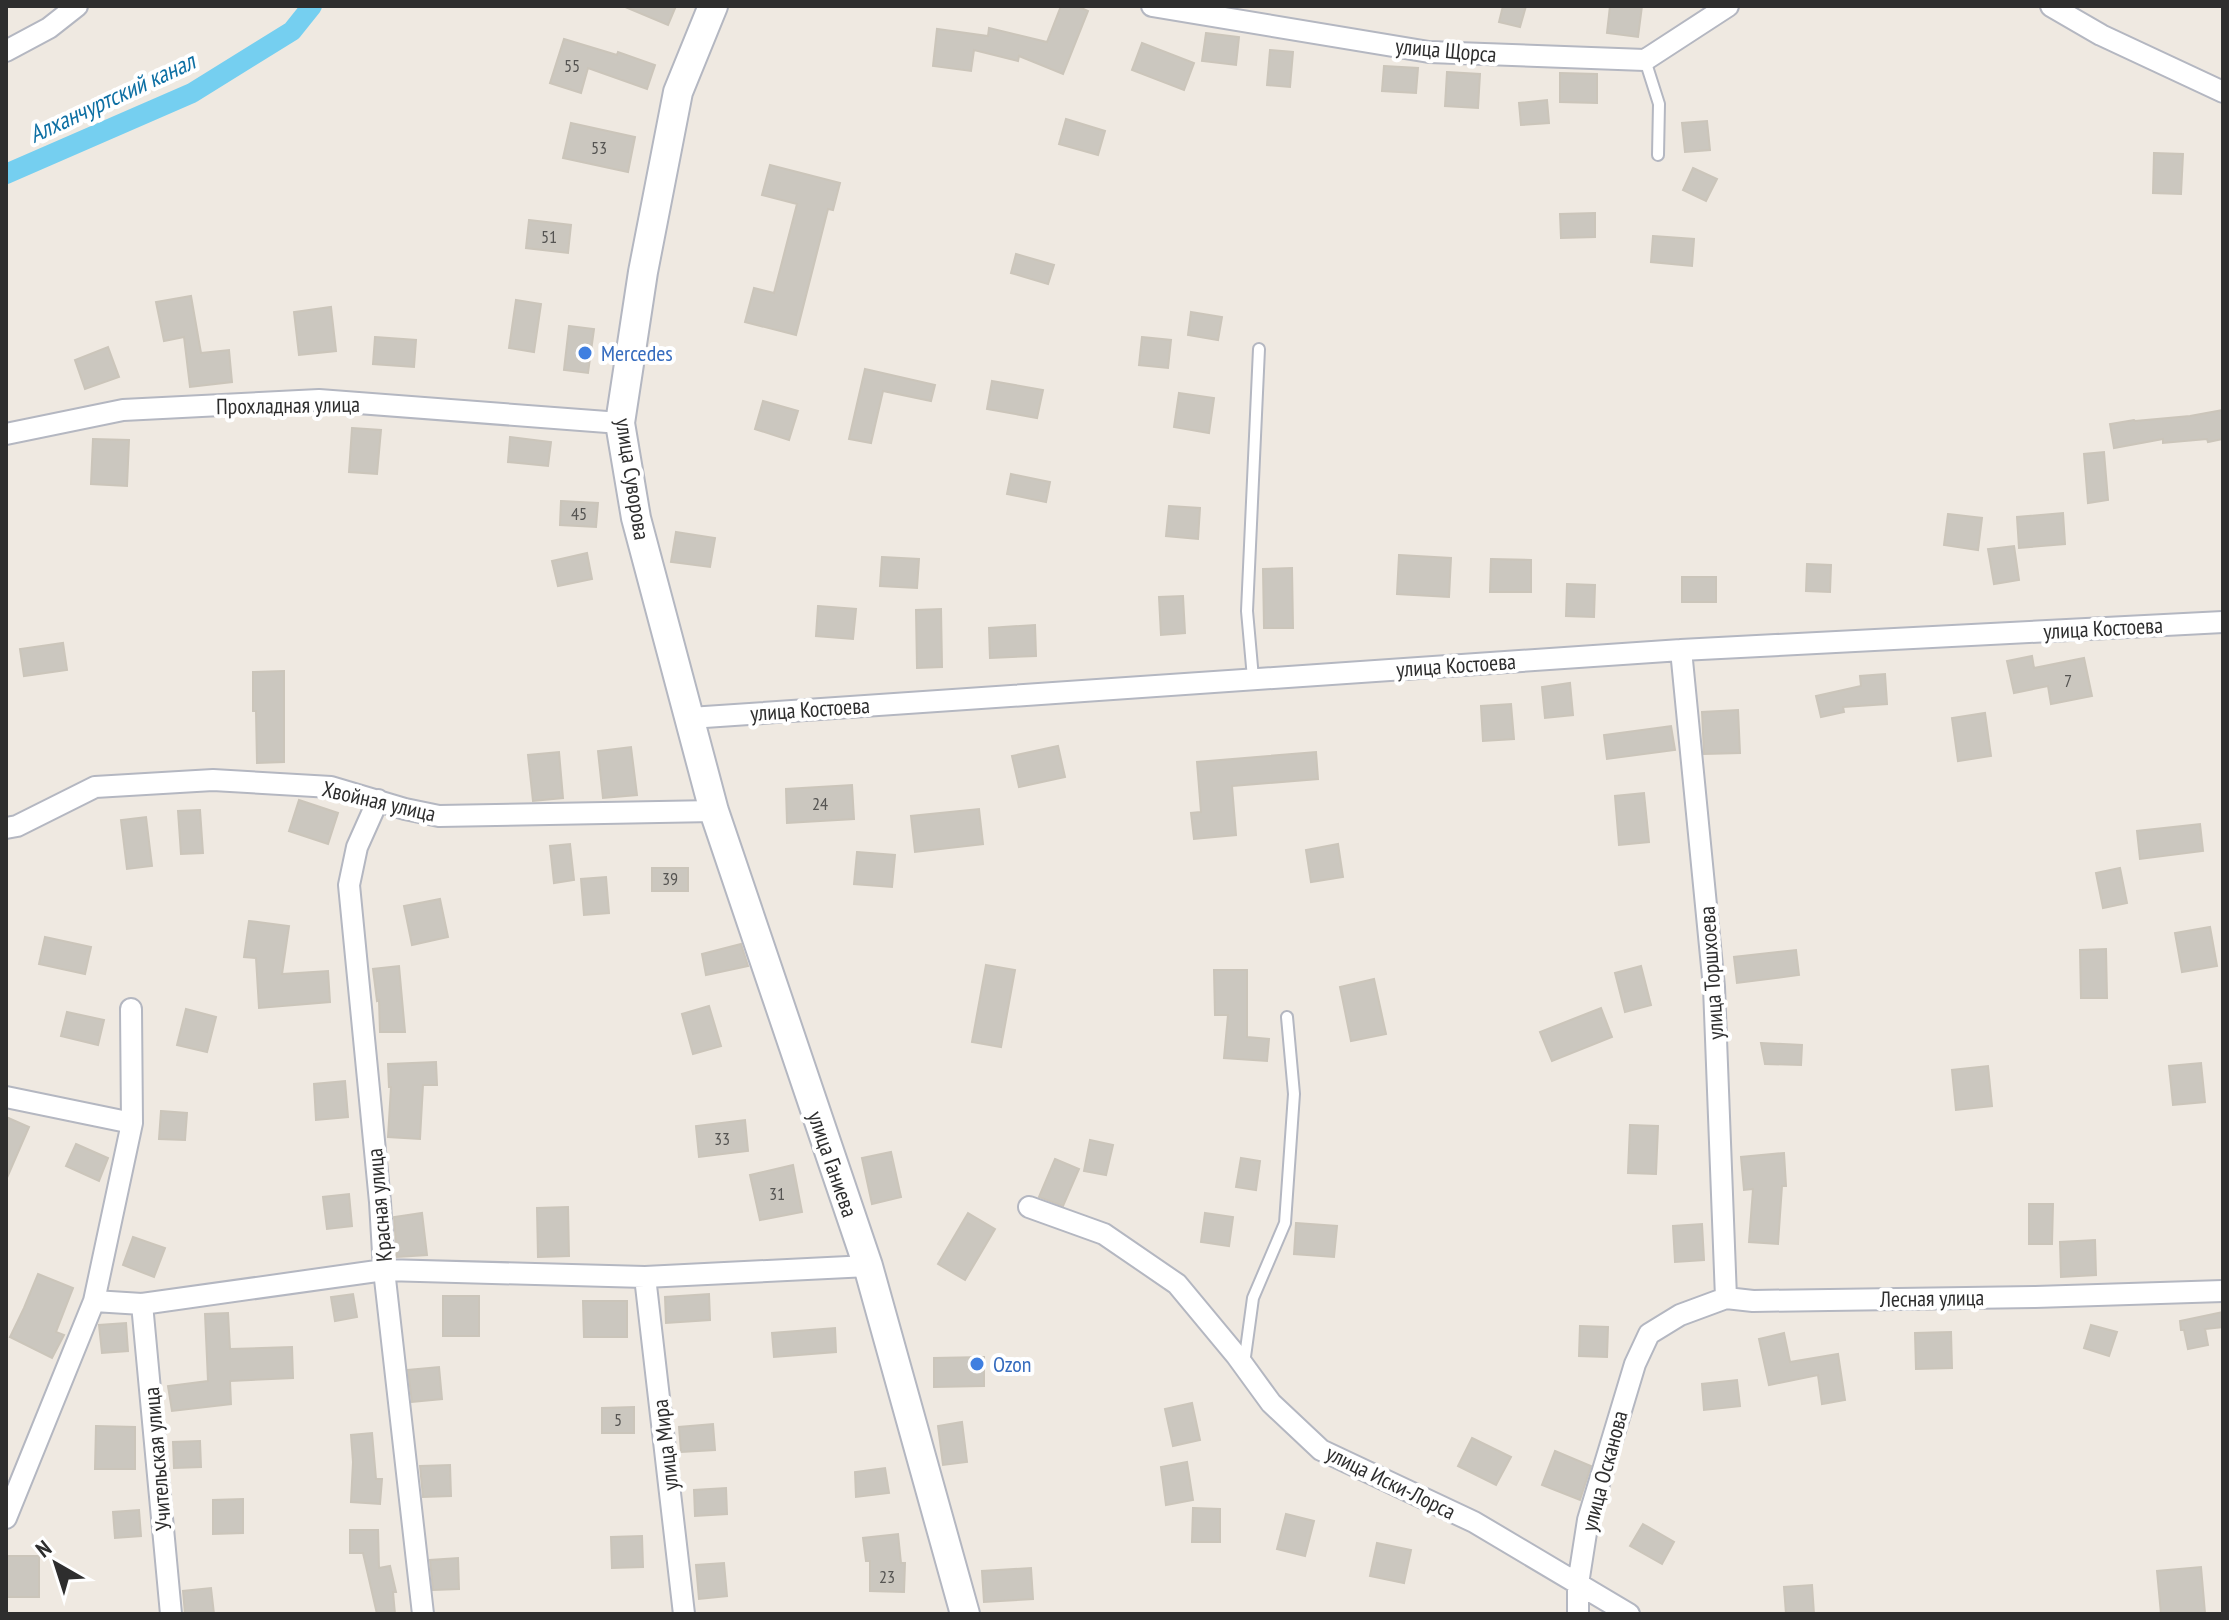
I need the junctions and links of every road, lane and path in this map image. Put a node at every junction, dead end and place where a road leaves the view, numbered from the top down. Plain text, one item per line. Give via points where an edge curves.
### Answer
1 (77, 6) edge
2 (713, 6) edge
3 (1152, 6) edge
4 (1728, 6) edge
5 (2051, 6) edge
6 (6, 51) edge
7 (1645, 60) junction
8 (2223, 92) edge
9 (1658, 155) dead end
10 (1259, 349) dead end
11 (620, 423) junction
12 (6, 434) edge
13 (2223, 622) edge
14 (1681, 650) junction
15 (1253, 678) junction
16 (690, 718) junction
17 (378, 800) junction
18 (714, 811) junction
19 (6, 828) edge
20 (131, 1009) dead end
21 (1287, 1017) dead end
22 (6, 1097) edge
23 (132, 1123) junction
24 (1029, 1207) dead end
25 (868, 1266) junction
26 (384, 1270) junction
27 (645, 1277) junction
28 (2223, 1291) edge
29 (1726, 1298) junction
30 (94, 1301) junction
31 (142, 1304) junction
32 (1649, 1334) joint
33 (1244, 1366) junction
34 (6, 1518) edge
35 (1578, 1584) junction
36 (171, 1614) edge
37 (423, 1614) edge
38 (684, 1614) edge
39 (965, 1614) edge
40 (1578, 1614) edge
41 (1629, 1614) edge

1 - 6 street
2 - 11 main road, улица Суворова via 678,92
3 - 7 street, улица Щорса via 1429,52
4 - 7 street
5 - 8 street
7 - 9 lane via 1659,104
10 - 15 lane via 1247,611
11 - 12 street, Прохладная улица via 319,400 123,410
11 - 16 main road, улица Суворова via 636,518
13 - 14 street, улица Костоева
14 - 15 street, улица Костоева
14 - 29 street, улица Торшхоева via 1714,987
15 - 16 street, улица Костоева
16 - 18 main road, улица Ганиева
17 - 18 street, Хвойная улица via 439,816
17 - 19 street, Хвойная улица via 331,787 213,780 95,787
17 - 26 street, Красная улица via 357,847 349,885
18 - 25 main road, улица Ганиева
20 - 23 street
21 - 33 lane via 1294,1094 1285,1223 1253,1298
22 - 23 street
23 - 30 street
24 - 33 street, улица Иски-Лорса via 1104,1234 1177,1284
25 - 27 street
25 - 39 main road, улица Ганиева
26 - 27 street
26 - 31 street
26 - 37 street, Красная улица
27 - 38 street, улица Мира
28 - 29 street, Лесная улица
29 - 32 street, Лесная улица via 1680,1315
30 - 31 street
30 - 34 street
31 - 36 street, Учительская улица
32 - 35 street, улица Осканова via 1588,1520
33 - 35 street, улица Иски-Лорса via 1271,1403 1321,1450 1474,1522
35 - 40 street, улица Осканова
35 - 41 street, улица Иски-Лорса

